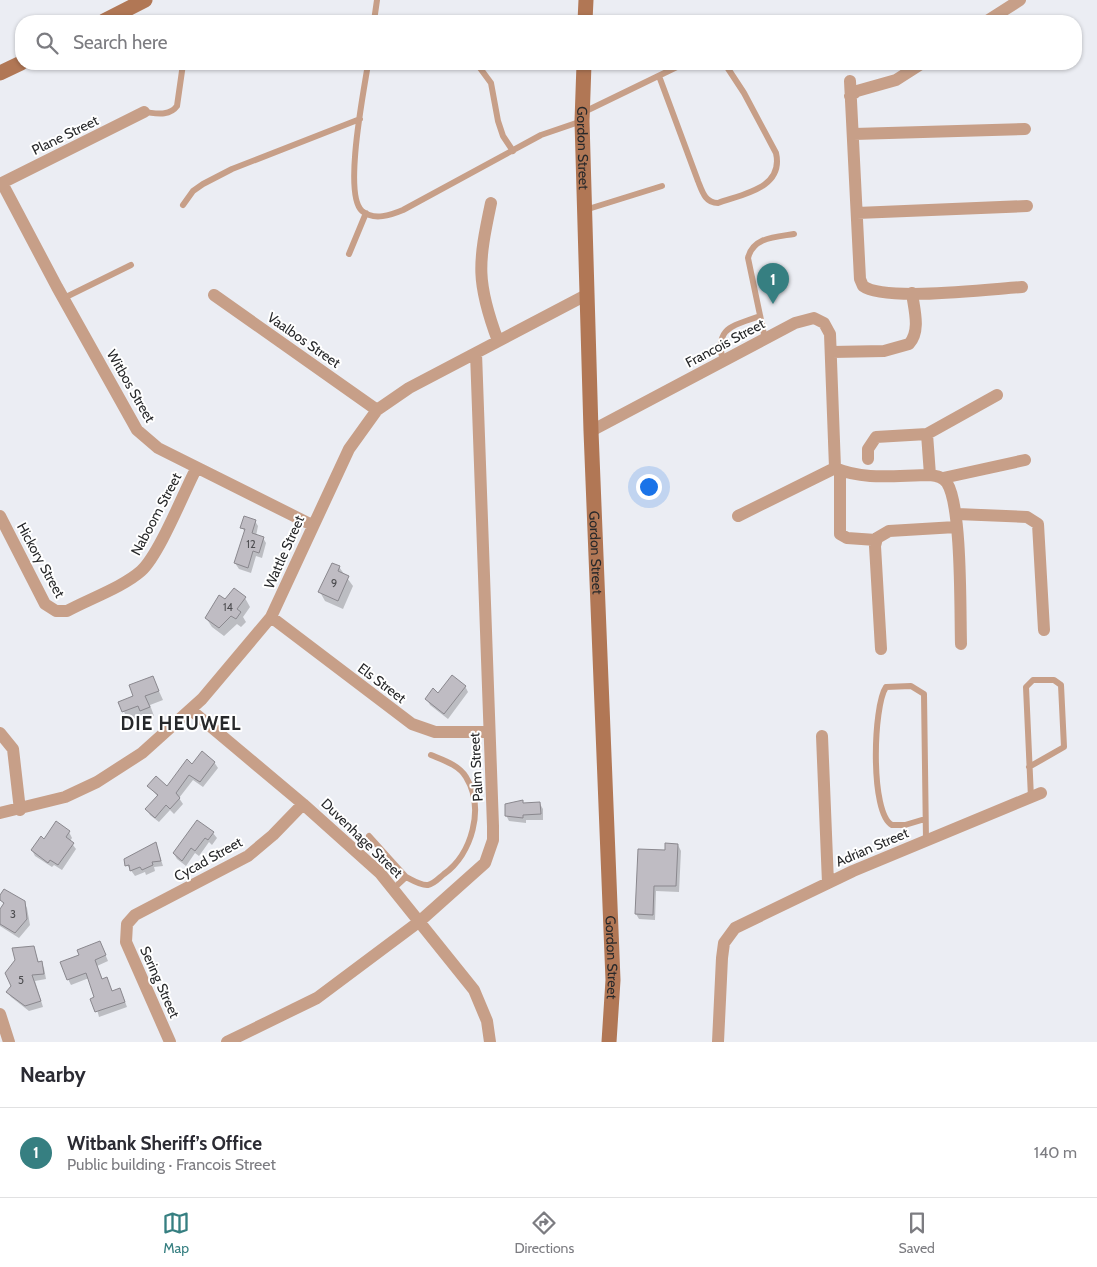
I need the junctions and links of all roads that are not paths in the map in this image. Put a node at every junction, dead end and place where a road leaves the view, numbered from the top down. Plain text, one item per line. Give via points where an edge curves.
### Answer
1 (145, 0) edge
2 (377, 0) edge
3 (586, 0) edge
4 (1020, 0) edge
5 (116, 15) edge
6 (375, 15) edge
7 (585, 15) edge
8 (996, 15) edge
9 (15, 66) edge
10 (182, 70) edge
11 (367, 70) edge
12 (482, 70) edge
13 (584, 70) edge
14 (671, 70) edge
15 (728, 70) edge
16 (912, 70) edge
17 (0, 73) edge
18 (659, 76) junction
19 (850, 81) dead end
20 (850, 96) junction
21 (144, 112) joint
22 (582, 117) junction
23 (360, 120) junction
24 (1026, 129) dead end
25 (854, 134) junction
26 (513, 151) junction
27 (1, 183) edge
28 (662, 186) dead end
29 (491, 203) dead end
30 (182, 205) dead end
31 (1027, 206) dead end
32 (585, 210) junction
33 (366, 213) junction
34 (857, 213) junction
35 (794, 234) dead end
36 (349, 254) dead end
37 (131, 265) dead end
38 (1022, 287) dead end
39 (912, 293) junction
40 (588, 294) junction
41 (214, 295) dead end
42 (64, 298) junction
43 (760, 316) junction
44 (765, 339) junction
45 (498, 341) junction
46 (832, 352) junction
47 (476, 353) junction
48 (723, 361) junction
49 (997, 395) dead end
50 (377, 410) junction
51 (591, 431) junction
52 (926, 434) junction
53 (868, 459) dead end
54 (1025, 460) dead end
55 (196, 469) junction
56 (838, 469) junction
57 (936, 476) junction
58 (957, 514) junction
59 (0, 516) edge
60 (738, 516) dead end
61 (312, 526) junction
62 (956, 527) junction
63 (876, 540) junction
64 (60, 612) joint
65 (271, 617) junction
66 (1044, 630) dead end
67 (961, 644) dead end
68 (881, 649) dead end
69 (191, 710) junction
70 (489, 732) junction
71 (0, 734) edge
72 (822, 736) dead end
73 (431, 755) dead end
74 (1030, 767) junction
75 (1036, 795) joint
76 (303, 804) junction
77 (20, 810) junction
78 (0, 813) edge
79 (926, 819) junction
80 (369, 836) dead end
81 (926, 840) junction
82 (406, 877) junction
83 (828, 883) junction
84 (393, 889) junction
85 (420, 921) junction
86 (125, 933) joint
87 (0, 1014) edge
88 (9, 1042) edge
89 (170, 1042) edge
90 (227, 1042) edge
91 (490, 1042) edge
92 (609, 1042) edge
93 (718, 1042) edge

1 - 5 street
2 - 6 lane
3 - 7 street
4 - 8 street
9 - 17 street
10 - 21 lane via 174,110
11 - 23 lane
12 - 26 lane via 491,82 498,121
13 - 22 street, Gordon Street
14 - 18 lane
15 - 18 lane via 748,101 776,153 778,163 771,180 762,187 718,203 708,200 698,181
16 - 20 street via 896,80
18 - 22 lane
19 - 20 street
20 - 25 street
21 - 27 street, Plane Street
22 - 26 lane
22 - 32 street, Gordon Street
23 - 30 lane via 232,169 193,191
23 - 33 lane via 354,195 358,206
24 - 25 street
25 - 34 street
26 - 33 lane via 403,210 388,216
27 - 42 street, Witbos Street
28 - 32 lane
29 - 45 street via 480,271 485,307
31 - 34 street
32 - 40 street, Gordon Street
33 - 36 lane
34 - 39 street via 863,286 876,292
35 - 43 lane via 758,242 751,249 748,258
37 - 42 lane
38 - 39 street
39 - 46 street via 916,327 908,344 884,350
40 - 45 street, Wattle Street
40 - 51 street, Gordon Street
41 - 50 street, Vaalbos Street
42 - 55 street, Witbos Street via 137,430 158,448
43 - 44 lane
43 - 48 lane via 725,331 720,346
44 - 46 street, Francois Street via 794,323 814,318 827,327
44 - 48 street, Francois Street
45 - 47 street, Wattle Street
46 - 56 street, Francois Street
47 - 50 street, Wattle Street via 409,388
47 - 70 street, Palm Street
48 - 51 street, Francois Street
49 - 52 street
50 - 61 street, Wattle Street via 349,449
51 - 92 street, Gordon Street via 612,970
52 - 53 street via 876,437 868,450
52 - 57 street
54 - 57 street
55 - 61 street, Witbos Street
55 - 64 street, Naboom Street via 143,570
56 - 57 street via 865,476
56 - 60 street
56 - 63 street, Francois Street via 840,534 847,538
57 - 58 street via 952,492
58 - 62 street
58 - 66 street via 1027,517 1038,524
59 - 64 street, Hickory Street via 45,604
61 - 65 street, Wattle Street
62 - 63 street via 889,531
62 - 67 street
63 - 68 street
65 - 69 street, Wattle Street
65 - 70 street, Els Street via 412,724 435,732
69 - 76 street, Duvenhage Street
69 - 77 street, Wattle Street via 142,753 97,782 65,797
70 - 85 street, Palm Street via 494,826 490,851 484,863
71 - 77 street via 13,749
72 - 83 street
73 - 82 lane via 460,768 466,776 473,798 473,830 463,853 448,872 434,882 423,884
74 - 74 lane via 1026,687 1033,680 1054,680 1062,685 1064,747
74 - 75 lane
75 - 81 street, Adrian Street
76 - 84 street, Duvenhage Street via 349,843
76 - 86 street, Cycad Street via 248,856 135,916 127,924
77 - 78 street, Wattle Street
79 - 79 lane via 924,694 911,686 886,687 879,702 876,726 881,809 884,818 892,825
79 - 81 lane
80 - 82 lane
81 - 83 street, Adrian Street
82 - 84 lane
83 - 93 street, Adrian Street via 735,928 724,943
84 - 85 street, Duvenhage Street
85 - 90 street, Palm Street via 317,998
85 - 91 street, Duvenhage Street via 474,990 487,1021
86 - 89 street, Sering Street via 126,942
87 - 88 street

